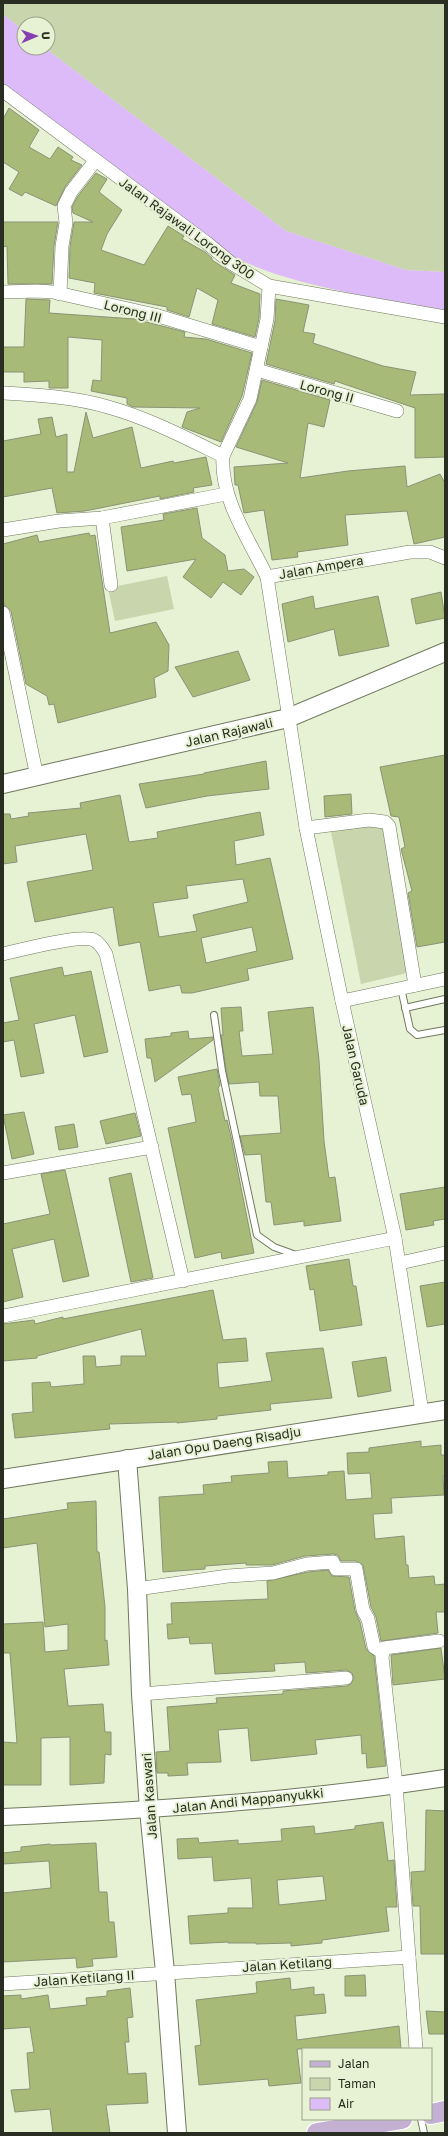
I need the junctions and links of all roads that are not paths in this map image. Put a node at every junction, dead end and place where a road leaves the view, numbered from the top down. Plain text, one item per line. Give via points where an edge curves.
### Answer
1 (3, 91) edge
2 (95, 161) junction
3 (269, 286) junction
4 (3, 292) edge
5 (60, 294) junction
6 (445, 317) edge
7 (261, 347) junction
8 (257, 370) junction
9 (3, 393) edge
10 (397, 411) dead end
11 (223, 456) junction
12 (226, 494) junction
13 (102, 518) junction
14 (3, 530) edge
15 (445, 558) edge
16 (267, 577) junction
17 (111, 585) dead end
18 (3, 613) edge
19 (445, 652) edge
20 (288, 718) junction
21 (37, 777) junction
22 (3, 784) edge
23 (306, 828) junction
24 (3, 954) edge
25 (445, 979) edge
26 (415, 985) junction
27 (401, 988) junction
28 (445, 999) edge
29 (342, 1001) junction
30 (405, 1008) junction
31 (214, 1015) dead end
32 (445, 1030) edge
33 (152, 1147) junction
34 (3, 1172) edge
35 (395, 1238) junction
36 (445, 1253) edge
37 (302, 1256) junction
38 (400, 1263) junction
39 (183, 1280) junction
40 (3, 1316) edge
41 (445, 1410) edge
42 (422, 1412) junction
43 (127, 1459) junction
44 (3, 1479) edge
45 (137, 1589) junction
46 (438, 1641) dead end
47 (382, 1652) junction
48 (346, 1678) dead end
49 (141, 1694) junction
50 (445, 1778) edge
51 (396, 1785) junction
52 (149, 1810) junction
53 (3, 1817) edge
54 (409, 1956) junction
55 (165, 1972) junction
56 (3, 1984) edge
57 (416, 2048) edge
58 (445, 2111) edge
59 (432, 2114) edge
60 (396, 2120) edge
61 (421, 2120) edge
62 (325, 2132) edge
63 (176, 2133) edge
64 (424, 2133) edge

1 - 2 street, Jalan Rajawali Lorong 300
2 - 3 street, Jalan Rajawali Lorong 300 via 231,263
2 - 5 street via 71,192 64,206 66,223 62,246
3 - 6 street
3 - 7 street, Jalan Rajawali Lorong 300 via 267,319
4 - 5 street, Lorong III via 37,290
5 - 7 street, Lorong III via 155,315
7 - 8 street, Jalan Rajawali Lorong 300
8 - 10 street, Lorong II
8 - 11 street, Jalan Rajawali Lorong 300 via 250,399
9 - 11 street via 51,396 108,407 169,430
11 - 12 street
12 - 13 street
12 - 16 street
13 - 14 street
13 - 17 street
15 - 16 street, Jalan Ampera via 430,552 410,552
16 - 20 street, Jalan Ampera
18 - 21 street
19 - 20 main road, Jalan Rajawali
20 - 21 main road, Jalan Rajawali
20 - 23 street, Jalan Garuda
21 - 22 main road, Jalan Rajawali
23 - 26 street via 370,820 385,822 389,826
23 - 29 street, Jalan Garuda
24 - 33 street via 76,939 94,940 100,945 106,954
25 - 26 street
26 - 27 street
27 - 29 street
27 - 30 lane
28 - 30 lane
29 - 35 street, Jalan Garuda
30 - 32 lane via 410,1028 417,1035
31 - 37 lane via 222,1071 257,1235 274,1248
33 - 34 street
33 - 39 street
35 - 37 street
35 - 38 street, Jalan Garuda
36 - 38 street
37 - 39 street
38 - 42 street, Jalan Garuda
39 - 40 street
41 - 42 main road, Jalan Opu Daeng Risadju
42 - 43 main road, Jalan Opu Daeng Risadju
43 - 44 main road, Jalan Opu Daeng Risadju
43 - 45 main road, Jalan Kaswari
45 - 47 street via 228,1576 273,1573 307,1564 333,1562 336,1569 356,1569 363,1610 368,1619 374,1647
45 - 49 main road, Jalan Kaswari
46 - 47 street via 387,1647 383,1648
47 - 51 street
48 - 49 street
49 - 52 main road, Jalan Kaswari
50 - 51 street, Jalan Andi Mappanyukki
51 - 52 street, Jalan Andi Mappanyukki
51 - 54 street
52 - 53 street, Jalan Andi Mappanyukki
52 - 55 main road, Jalan Kaswari
54 - 55 street, Jalan Ketilang
54 - 57 street
55 - 56 street, Jalan Ketilang II
55 - 63 main road, Jalan Kaswari
58 - 59 main road
60 - 62 main road
61 - 64 lane

